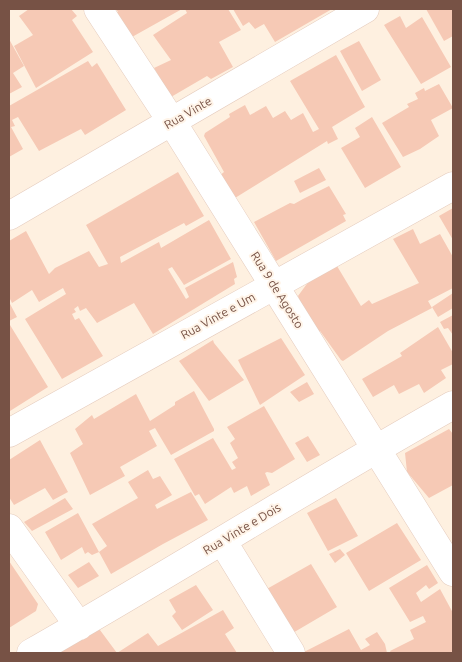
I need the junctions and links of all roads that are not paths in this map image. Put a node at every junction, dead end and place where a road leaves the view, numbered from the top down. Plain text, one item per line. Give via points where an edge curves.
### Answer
1 (98, 9) edge
2 (366, 9) edge
3 (172, 122) junction
4 (453, 186) edge
5 (9, 216) edge
6 (274, 285) junction
7 (453, 405) edge
8 (9, 433) edge
9 (376, 448) junction
10 (9, 528) edge
11 (222, 542) junction
12 (453, 572) edge
13 (79, 626) junction
14 (31, 653) edge
15 (292, 653) edge

1 - 3 street, Rua 9 de Agosto
2 - 3 street, Rua Vinte
3 - 5 street, Rua Vinte
3 - 6 street, Rua 9 de Agosto
4 - 6 street, Rua Vinte e Um
6 - 8 street, Rua Vinte e Um
6 - 9 street, Rua 9 de Agosto
7 - 9 street, Rua Vinte e Dois
9 - 11 street, Rua Vinte e Dois
9 - 12 street, Rua 9 de Agosto
10 - 13 street
11 - 13 street, Rua Vinte e Dois
11 - 15 street
13 - 14 street, Rua Vinte e Dois

